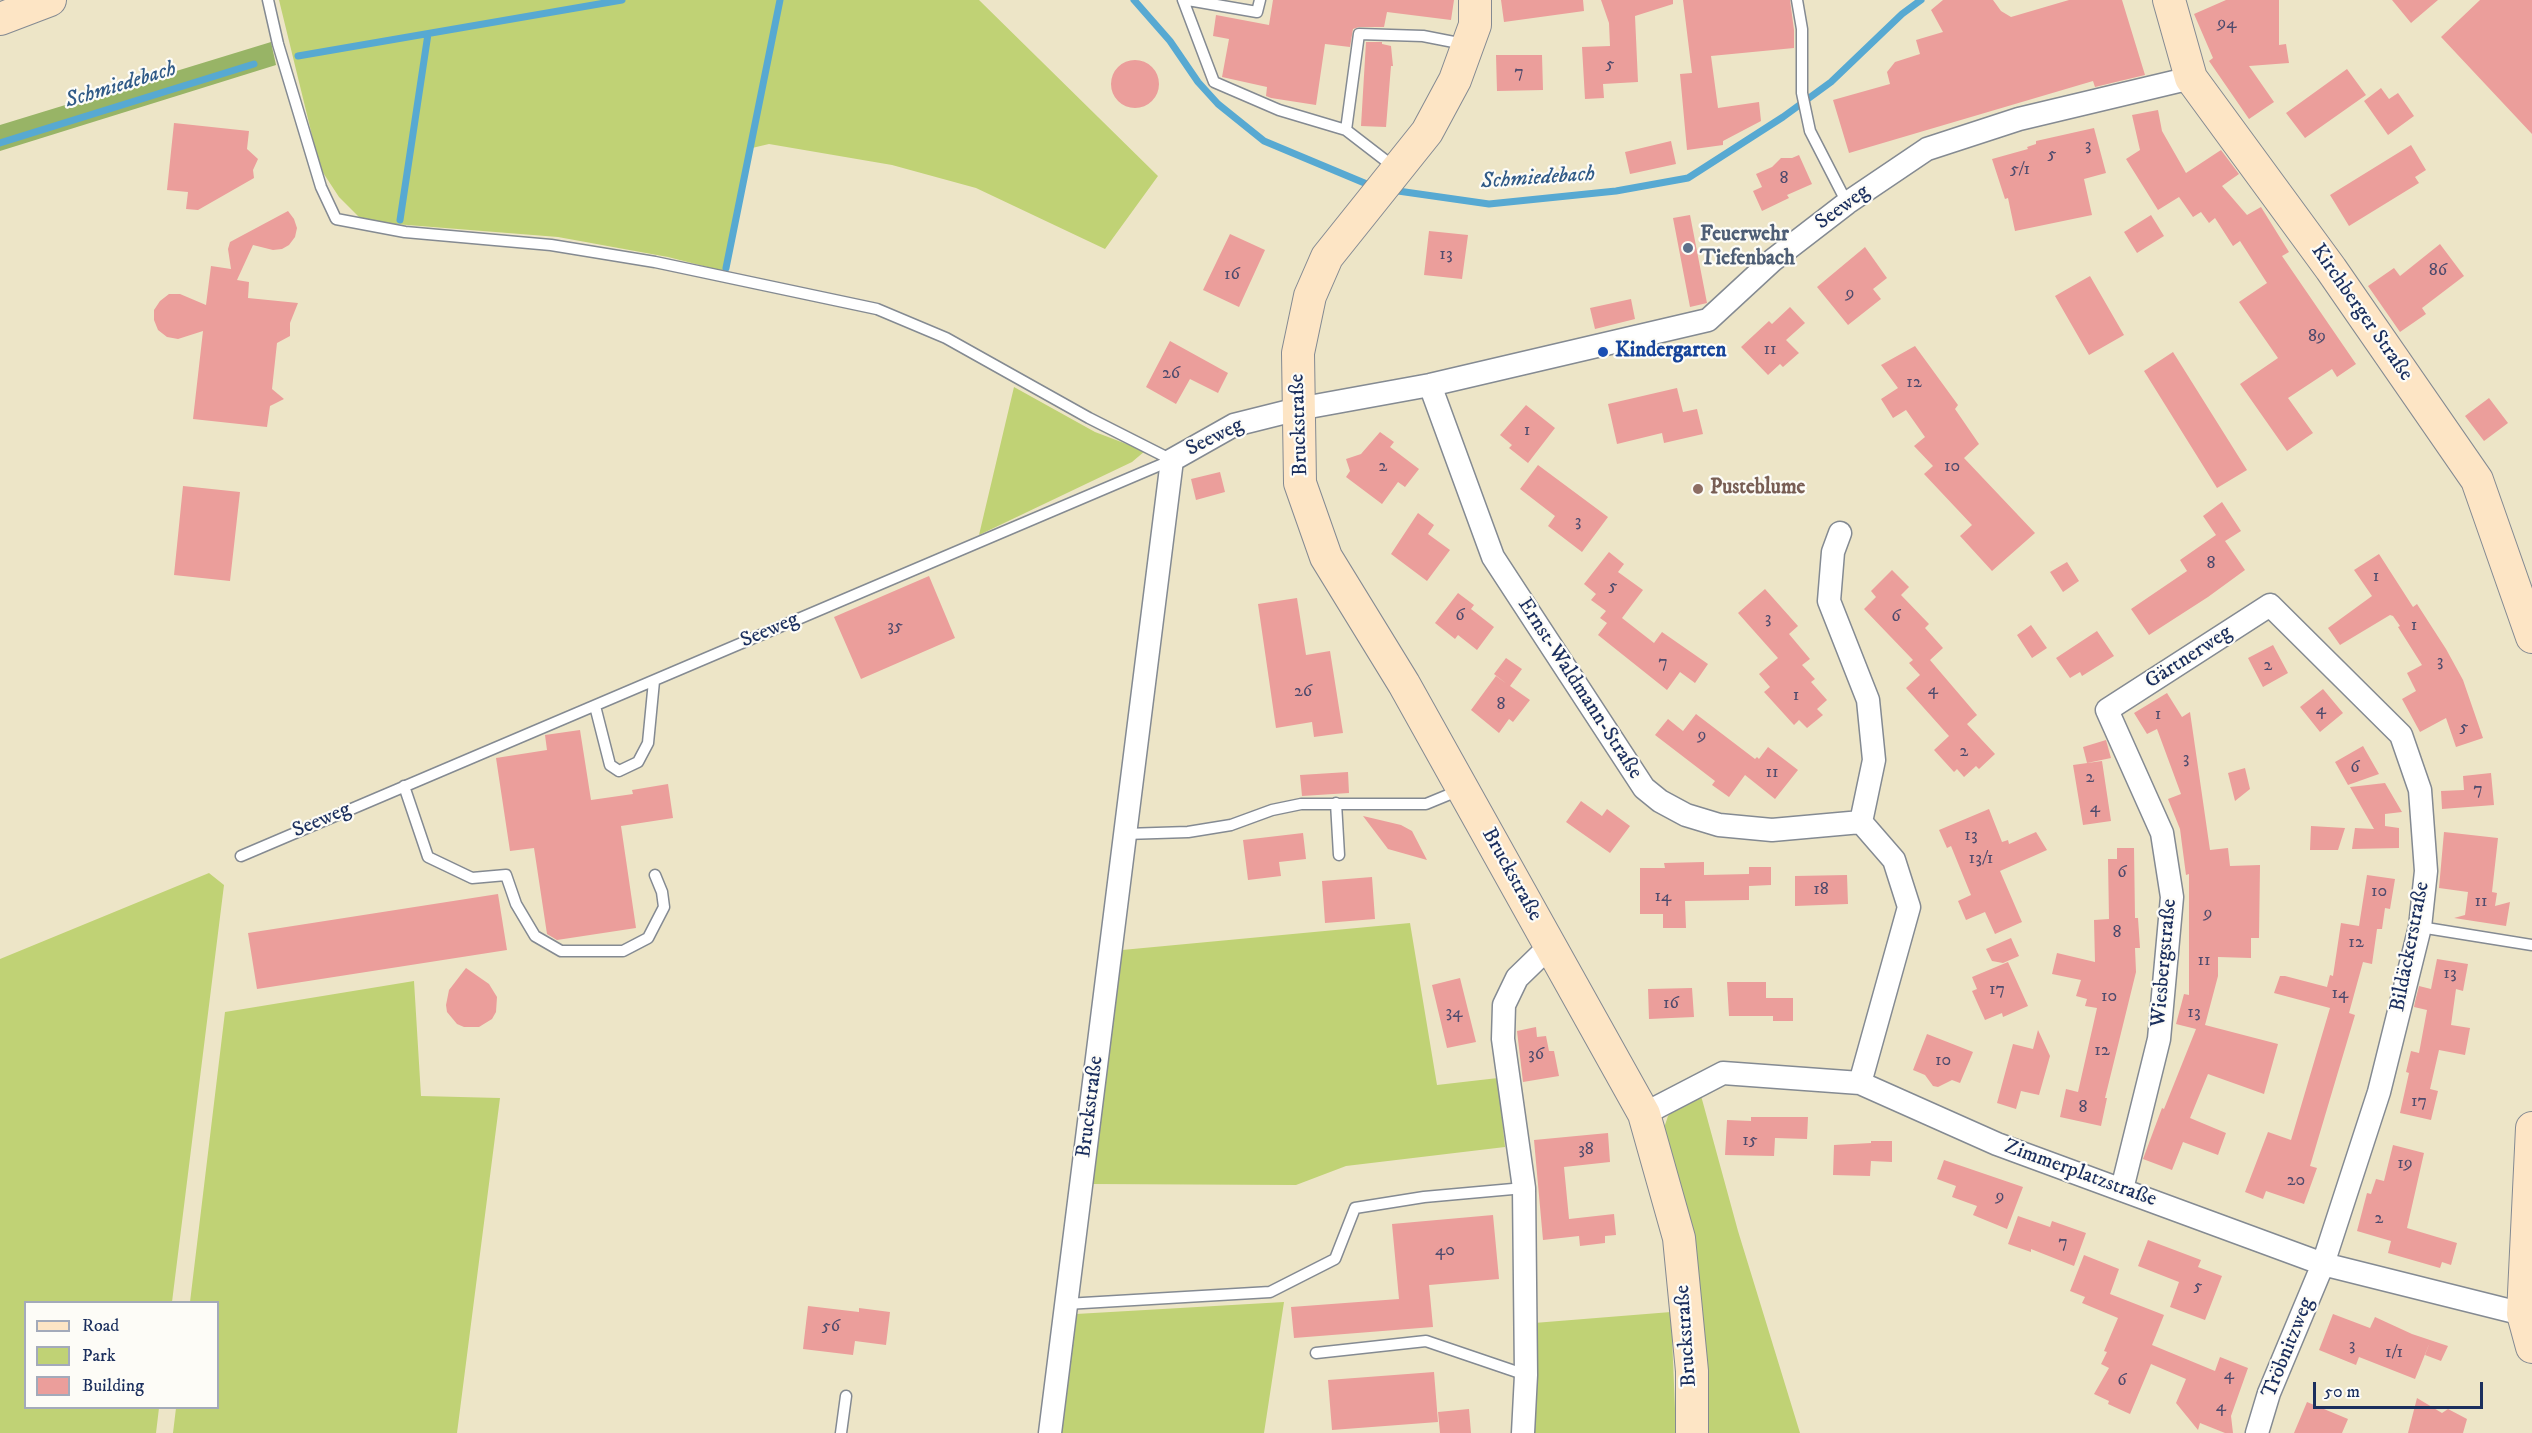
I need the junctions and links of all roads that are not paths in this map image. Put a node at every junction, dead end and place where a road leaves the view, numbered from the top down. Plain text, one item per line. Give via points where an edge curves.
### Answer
1 (50, 0) edge
2 (268, 0) edge
3 (1183, 0) edge
4 (1188, 0) edge
5 (1260, 0) edge
6 (1475, 0) edge
7 (1797, 0) edge
8 (2169, 0) edge
9 (0, 19) edge
10 (1468, 44) junction
11 (2191, 78) junction
12 (1346, 130) junction
13 (1394, 172) junction
14 (1847, 203) junction
15 (1430, 385) junction
16 (1298, 409) junction
17 (1172, 460) junction
18 (1840, 533) dead end
19 (2270, 606) joint
20 (2532, 637) edge
21 (654, 681) junction
22 (595, 705) junction
23 (2107, 710) joint
24 (404, 786) junction
25 (1463, 788) junction
26 (1336, 803) junction
27 (1861, 822) junction
28 (1125, 834) junction
29 (1339, 855) dead end
30 (241, 856) dead end
31 (655, 876) dead end
32 (2420, 927) junction
33 (1551, 945) junction
34 (2532, 945) edge
35 (1860, 1083) junction
36 (1644, 1114) junction
37 (2532, 1128) edge
38 (1524, 1188) junction
39 (2122, 1189) junction
40 (2323, 1264) junction
41 (1066, 1304) junction
42 (2523, 1314) junction
43 (2532, 1347) edge
44 (1316, 1353) dead end
45 (1526, 1375) junction
46 (846, 1396) dead end
47 (841, 1433) edge
48 (1050, 1433) edge
49 (1523, 1433) edge
50 (1692, 1433) edge
51 (2257, 1433) edge

1 - 9 street
2 - 17 lane via 321,187 336,219 405,232 551,245 644,260 877,309 946,338
3 - 12 lane via 1214,82 1279,110
4 - 5 lane via 1257,12
6 - 10 street, Bruckstraße via 1475,25
7 - 14 lane via 1802,29 1802,93 1810,130
8 - 11 street, Kirchberger Straße
10 - 12 lane via 1423,36 1359,34
10 - 13 street, Bruckstraße via 1455,80 1427,132
11 - 14 street, Seeweg via 2019,119 1926,149
11 - 20 street, Kirchberger Straße via 2331,269 2477,480
12 - 13 lane
13 - 16 street, Bruckstraße via 1328,256 1310,296 1298,353
14 - 15 street, Seeweg via 1773,260 1708,320
15 - 16 street, Seeweg
15 - 27 street, Ernst-Waldmann-Straße via 1493,557 1644,788 1686,815 1719,825 1772,830
16 - 17 street, Seeweg via 1234,425
16 - 25 street, Bruckstraße via 1300,483 1326,557
17 - 21 lane, Seeweg
17 - 28 street, Bruckstraße
18 - 27 street via 1833,552 1829,601 1868,700 1874,760
19 - 23 street, Gärtnerweg
19 - 32 street, Bildäckerstraße via 2401,735 2420,790 2426,871
21 - 22 lane, Seeweg
21 - 22 lane via 648,743 638,762 619,771 610,765
22 - 24 lane, Seeweg
23 - 39 street, Wiesbergstraße via 2162,833 2172,897 2159,1039
24 - 30 lane, Seeweg
24 - 31 lane via 428,857 472,878 506,875 516,904 535,936 561,951 623,951 648,938 664,907
25 - 26 lane via 1426,804
25 - 33 street, Bruckstraße
26 - 28 lane via 1301,804 1231,825 1188,832
26 - 29 lane
27 - 35 street via 1894,860 1909,907
28 - 41 street, Bruckstraße
32 - 34 lane
32 - 40 street, Bildäckerstraße via 2379,1092
33 - 36 street, Bruckstraße
33 - 38 street, Bruckstraße via 1517,978 1504,1005 1503,1039
35 - 36 street, Zimmerplatzstraße via 1723,1073
35 - 39 street, Zimmerplatzstraße via 1996,1144
36 - 50 street, Bruckstraße via 1679,1238 1692,1371
37 - 42 street
38 - 41 lane via 1355,1208 1335,1259 1270,1292
38 - 45 street, Bruckstraße
39 - 40 street, Zimmerplatzstraße
40 - 42 street, Zimmerplatzstraße
40 - 51 street, Tröbnitzweg via 2269,1393
41 - 48 street, Bruckstraße
42 - 43 street
44 - 45 lane via 1426,1341
45 - 49 street, Bruckstraße
46 - 47 lane

